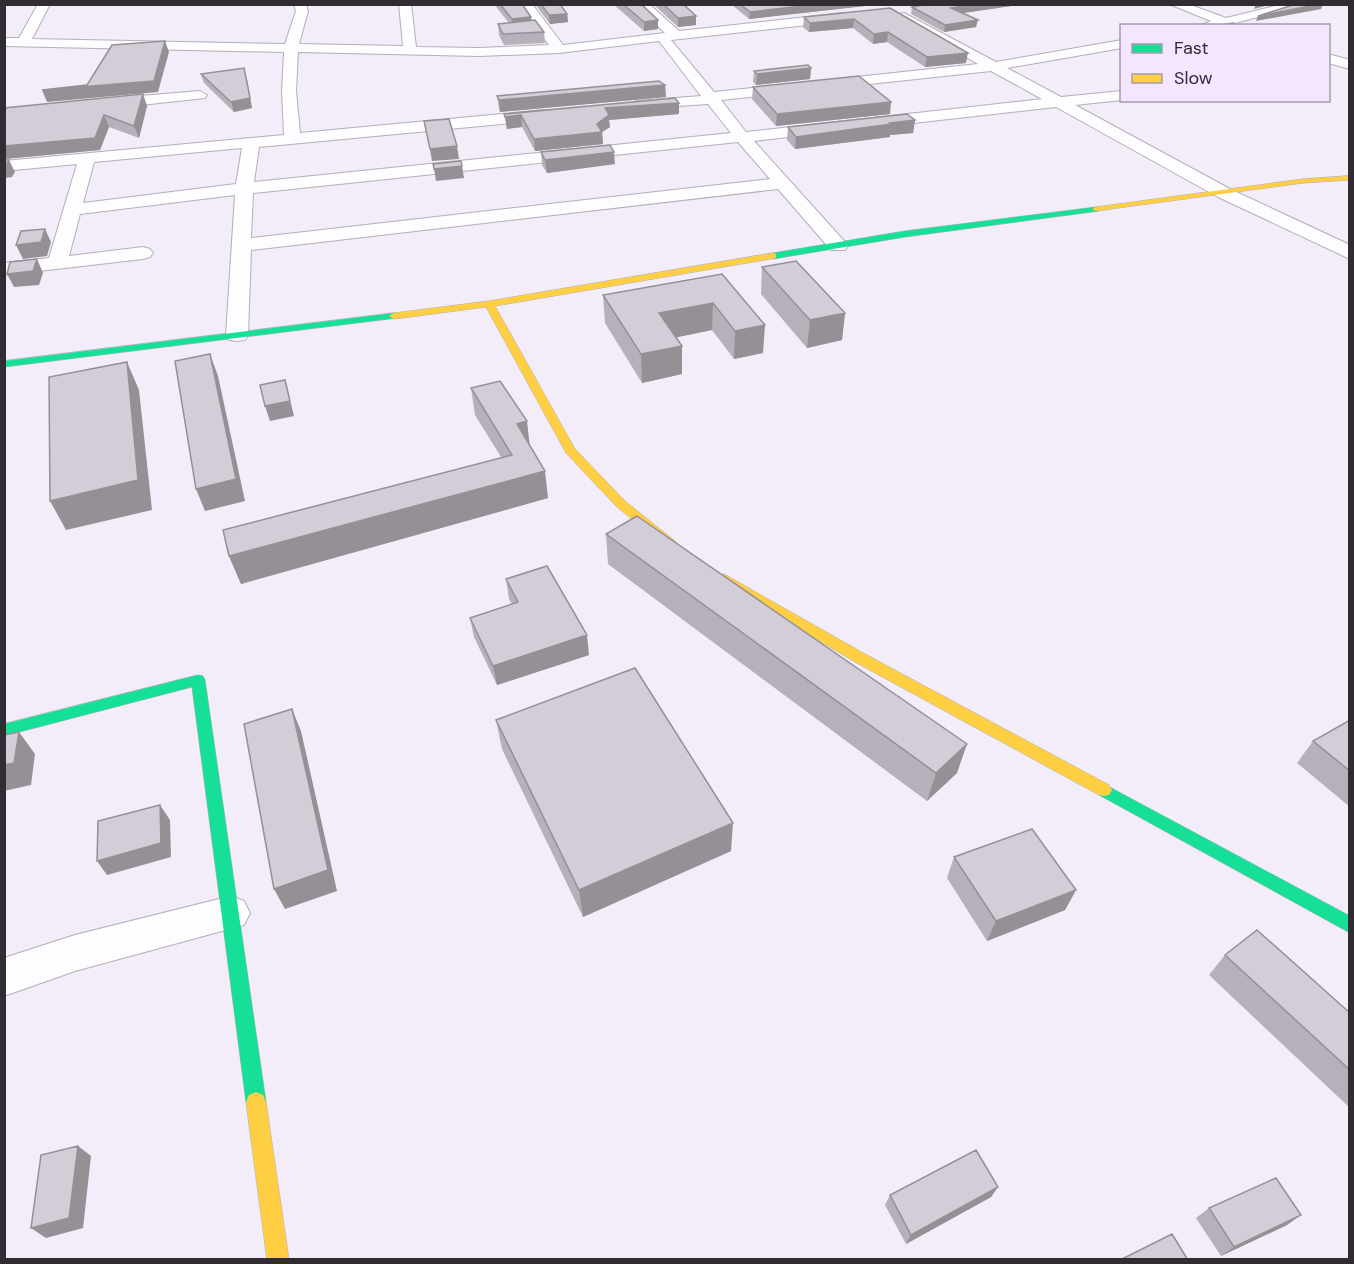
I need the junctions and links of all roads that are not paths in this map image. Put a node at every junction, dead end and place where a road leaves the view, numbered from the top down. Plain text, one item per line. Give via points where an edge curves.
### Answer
1 (44, 4) edge
2 (300, 4) edge
3 (405, 4) edge
4 (525, 4) edge
5 (641, 4) edge
6 (1175, 4) edge
7 (1301, 4) edge
8 (903, 7) edge
9 (772, 11) edge
10 (858, 15) edge
11 (790, 23) junction
12 (1230, 23) edge
13 (669, 37) junction
14 (4, 42) edge
15 (24, 42) junction
16 (1120, 44) edge
17 (292, 48) junction
18 (559, 49) junction
19 (410, 51) junction
20 (995, 66) junction
21 (200, 95) dead end
22 (1120, 95) edge
23 (711, 98) junction
24 (1061, 103) junction
25 (85, 106) edge
26 (618, 108) edge
27 (556, 114) edge
28 (292, 138) junction
29 (742, 138) junction
30 (251, 143) junction
31 (87, 158) junction
32 (4, 166) edge
33 (1350, 178) edge
34 (782, 183) junction
35 (246, 188) junction
36 (1224, 193) junction
37 (72, 210) junction
38 (241, 245) junction
39 (838, 246) junction
40 (143, 253) dead end
41 (1350, 253) edge
42 (58, 262) junction
43 (4, 269) edge
44 (489, 304) junction
45 (237, 335) junction
46 (4, 364) edge
47 (686, 553) edge
48 (716, 573) edge
49 (4, 730) edge
50 (231, 913) junction
51 (1350, 926) edge
52 (4, 977) edge
53 (278, 1260) edge

1 - 15 street
2 - 17 street via 302,11
3 - 19 street
4 - 18 street
5 - 13 street
6 - 12 street
7 - 12 street
8 - 20 street via 891,11
9 - 11 street
10 - 11 street
11 - 13 street
13 - 18 street
13 - 23 street
14 - 15 street
15 - 17 street
16 - 20 street
17 - 19 street
17 - 28 street
18 - 19 street
20 - 23 street
20 - 24 street
21 - 25 street
22 - 24 street
23 - 26 street
23 - 29 street
24 - 29 street
24 - 36 street
27 - 28 street
28 - 30 street
29 - 34 street
29 - 35 street
30 - 31 street
30 - 35 street
31 - 32 street
31 - 37 street
33 - 36 street
34 - 38 street
34 - 39 street
35 - 37 street
35 - 38 street
36 - 39 street
36 - 41 street
37 - 42 street
38 - 45 street
39 - 44 street
40 - 42 street
42 - 43 street
44 - 45 street
44 - 47 street via 570,452 621,504
45 - 46 street
48 - 51 street via 797,622
49 - 50 street via 198,680
50 - 52 street via 75,953
50 - 53 street

